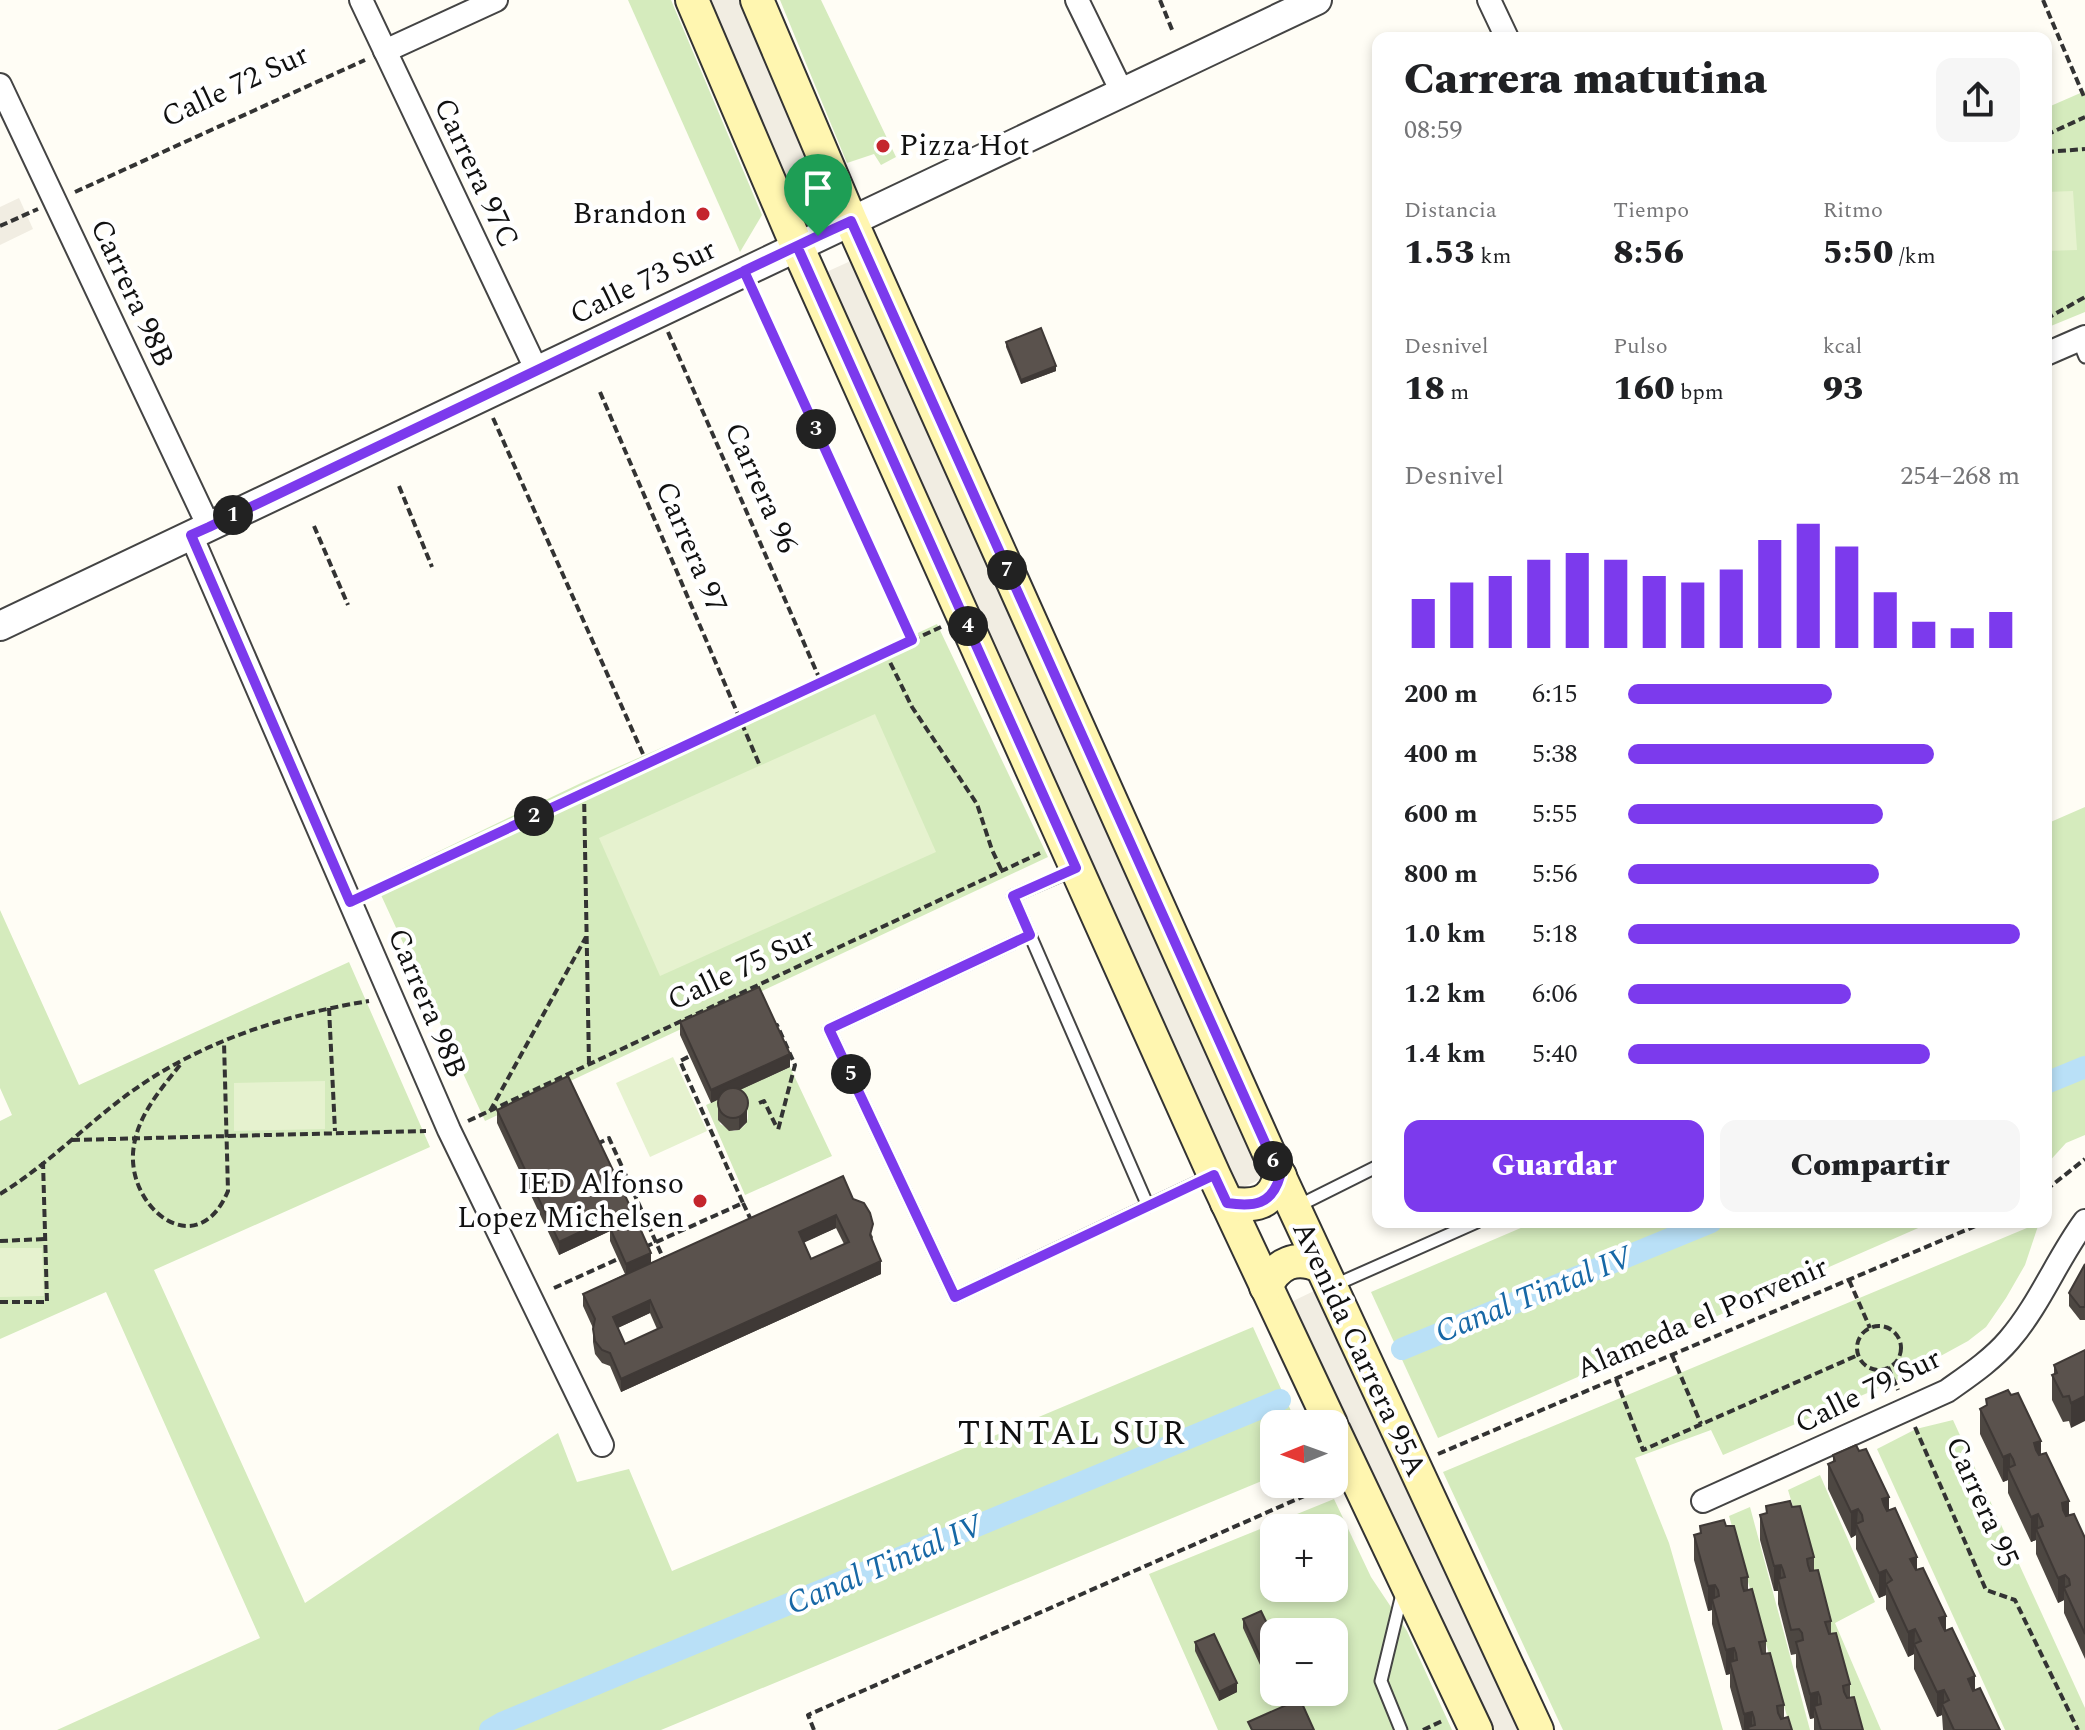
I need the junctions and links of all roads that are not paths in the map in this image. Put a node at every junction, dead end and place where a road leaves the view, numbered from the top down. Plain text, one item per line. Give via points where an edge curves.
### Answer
1 (361, 0) edge
2 (496, 0) edge
3 (692, 0) edge
4 (757, 0) edge
5 (1077, 0) edge
6 (1317, 0) edge
7 (1489, 0) edge
8 (1504, 32) edge
9 (385, 51) junction
10 (0, 85) edge
11 (1122, 92) junction
12 (851, 221) junction
13 (797, 246) junction
14 (2083, 345) edge
15 (2052, 353) edge
16 (537, 371) junction
17 (200, 531) junction
18 (0, 626) edge
19 (1076, 868) junction
20 (1030, 935) junction
21 (1372, 1169) edge
22 (1280, 1176) junction
23 (1220, 1189) junction
24 (1148, 1206) junction
25 (1294, 1208) junction
26 (2085, 1221) edge
27 (1460, 1228) edge
28 (1325, 1276) junction
29 (1266, 1287) junction
30 (1324, 1410) edge
31 (602, 1445) dead end
32 (1348, 1461) edge
33 (1703, 1501) dead end
34 (1405, 1582) junction
35 (1401, 1730) edge
36 (1476, 1730) edge
37 (1537, 1730) edge

1 - 9 street, Carrera 97C
2 - 9 street
3 - 13 main road, Avenida Carrera 95A
4 - 12 main road, Avenida Carrera 95A
5 - 11 street
6 - 11 street, Calle 73 Sur
7 - 8 street
9 - 16 street, Carrera 97C
10 - 17 street, Carrera 98B
11 - 12 street, Calle 73 Sur
12 - 13 street, Calle 73 Sur
12 - 22 main road, Avenida Carrera 95A
13 - 16 street, Calle 73 Sur
13 - 19 main road, Avenida Carrera 95A
14 - 15 street
16 - 17 street, Calle 73 Sur
17 - 18 street, Calle 73 Sur
17 - 31 street, Carrera 98B via 449,1130
19 - 20 lane via 1013,896
19 - 23 main road, Avenida Carrera 95A
20 - 24 lane
20 - 24 lane via 829,1029 955,1297
21 - 25 lane
22 - 23 main road via 1264,1202 1250,1206
22 - 25 main road, Avenida Carrera 95A
23 - 24 lane
23 - 29 main road, Avenida Carrera 95A
25 - 28 main road, Avenida Carrera 95A
26 - 33 street, Calle 79 Sur via 2007,1342 1947,1391
27 - 28 lane
28 - 29 main road via 1308,1261 1283,1264
28 - 37 main road, Avenida Carrera 95A
29 - 30 main road, Avenida Carrera 95A
32 - 34 main road, Avenida Carrera 95A
34 - 35 lane via 1381,1681
34 - 36 main road, Avenida Carrera 95A

